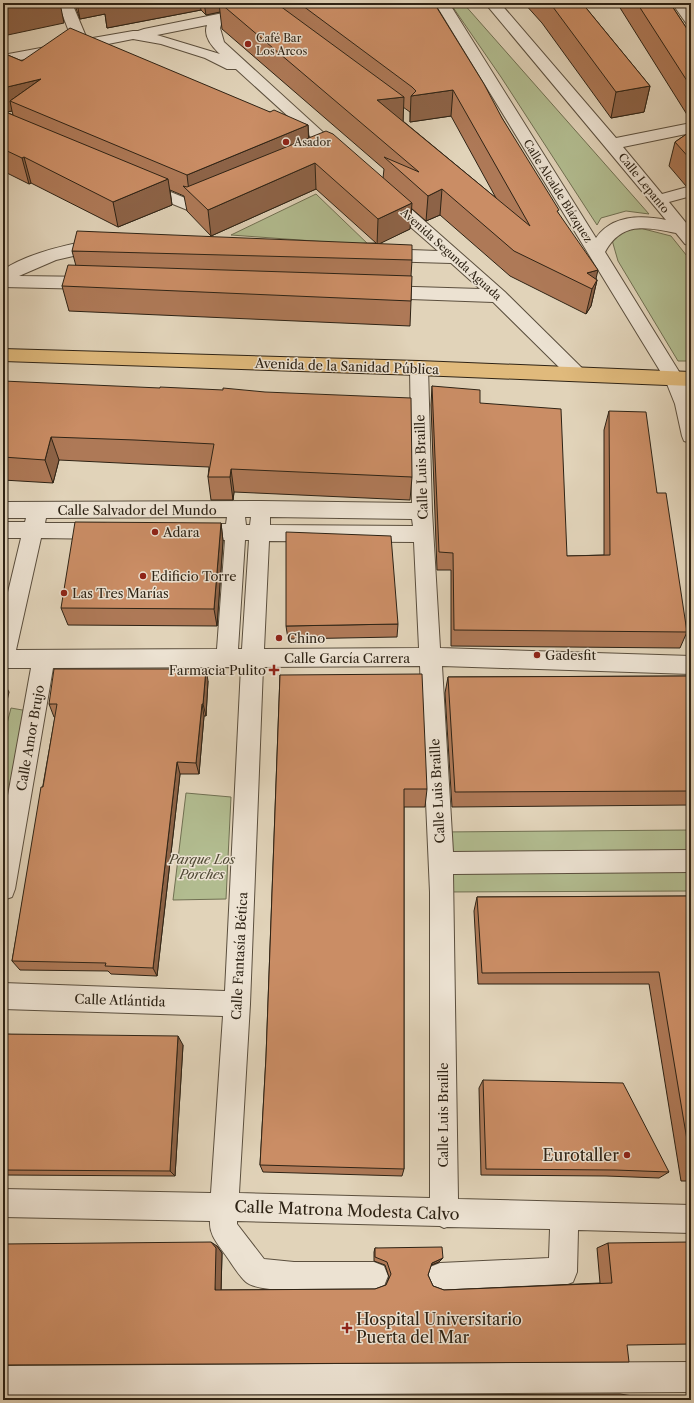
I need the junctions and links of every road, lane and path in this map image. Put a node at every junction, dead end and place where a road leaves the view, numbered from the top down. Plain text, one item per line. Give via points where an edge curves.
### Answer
1 (65, 3) edge
2 (442, 3) edge
3 (492, 3) edge
4 (679, 3) edge
5 (242, 13) edge
6 (216, 19) junction
7 (691, 20) edge
8 (133, 35) junction
9 (82, 45) junction
10 (111, 56) edge
11 (3, 59) edge
12 (249, 74) junction
13 (288, 127) edge
14 (691, 128) edge
15 (612, 144) junction
16 (324, 147) junction
17 (348, 163) edge
18 (132, 181) edge
19 (378, 189) edge
20 (225, 191) edge
21 (691, 192) edge
22 (657, 200) junction
23 (687, 235) edge
24 (115, 244) edge
25 (596, 253) junction
26 (369, 254) edge
27 (455, 257) junction
28 (3, 279) edge
29 (105, 284) edge
30 (365, 292) edge
31 (499, 296) junction
32 (3, 355) edge
33 (419, 368) junction
34 (577, 374) junction
35 (683, 379) edge
36 (691, 436) edge
37 (237, 510) junction
38 (260, 510) junction
39 (3, 511) edge
40 (38, 511) junction
41 (422, 511) junction
42 (3, 530) edge
43 (33, 531) junction
44 (118, 531) edge
45 (173, 532) edge
46 (235, 532) junction
47 (259, 533) junction
48 (424, 534) junction
49 (253, 657) junction
50 (430, 657) junction
51 (3, 658) edge
52 (44, 658) junction
53 (227, 658) junction
54 (691, 665) edge
55 (691, 861) edge
56 (440, 863) junction
57 (3, 889) edge
58 (3, 996) edge
59 (237, 1004) junction
60 (3, 1203) edge
61 (225, 1206) junction
62 (444, 1214) junction
63 (564, 1216) junction
64 (691, 1219) edge
65 (374, 1276) dead end
66 (440, 1277) edge
67 (691, 1377) edge
68 (3, 1381) edge

1 - 9 street
2 - 25 street, Calle Alcalde Blázquez
3 - 15 street
4 - 7 street
5 - 6 street
6 - 8 street
6 - 12 street via 213,28 217,44
8 - 9 street
8 - 12 street via 163,40 210,55
9 - 10 street
9 - 11 street
12 - 16 street
13 - 16 street
14 - 15 street
15 - 22 street, Calle Lepanto
16 - 17 street
18 - 20 street via 190,206
19 - 27 street, Avenida Segunda Aguada
21 - 22 street
22 - 23 street, Calle Lepanto
23 - 25 street via 658,224 633,222 617,227 606,237
24 - 28 street via 101,244 60,252 11,272
25 - 35 street, Calle Alcalde Blázquez
26 - 27 street
27 - 31 street, Avenida Segunda Aguada
28 - 29 street
30 - 31 street
31 - 34 street, Avenida Segunda Aguada
32 - 33 main road, Avenida de la Sanidad Pública
33 - 34 main road, Avenida de la Sanidad Pública
33 - 41 street, Calle Luis Braille
34 - 35 main road, Avenida de la Sanidad Pública
35 - 36 street, Calle Alcalde Blázquez via 684,404
37 - 38 street, Calle Salvador del Mundo
37 - 40 street, Calle Salvador del Mundo
37 - 46 street
38 - 41 street, Calle Salvador del Mundo
38 - 47 street
39 - 40 street, Calle Salvador del Mundo
40 - 43 street, Calle Salvador del Mundo
41 - 48 street, Calle Luis Braille
42 - 43 street, Calle Salvador del Mundo
43 - 44 street, Calle Salvador del Mundo
43 - 51 street, Calle Salvador del Mundo
45 - 46 street, Calle Salvador del Mundo
46 - 47 street, Calle Salvador del Mundo
46 - 53 street
47 - 48 street, Calle Salvador del Mundo
47 - 49 street
48 - 50 street, Calle Luis Braille
49 - 50 street, Calle García Carrera
49 - 53 street, Calle García Carrera
49 - 59 street, Calle Fantasía Bética
50 - 54 street, Calle García Carrera
50 - 56 street, Calle Luis Braille
51 - 52 street, Calle García Carrera
52 - 53 street, Calle García Carrera
52 - 57 street, Calle Amor Brujo
55 - 56 street
56 - 62 street, Calle Luis Braille
58 - 59 street, Calle Atlántida
59 - 61 street, Calle Fantasía Bética
60 - 61 street, Calle Matrona Modesta Calvo
61 - 62 street, Calle Matrona Modesta Calvo
61 - 65 street, Calle Fantasía Bética via 223,1228 257,1273 294,1276
62 - 63 street, Calle Matrona Modesta Calvo
63 - 64 street, Calle Matrona Modesta Calvo
63 - 66 street via 563,1272
67 - 68 street

